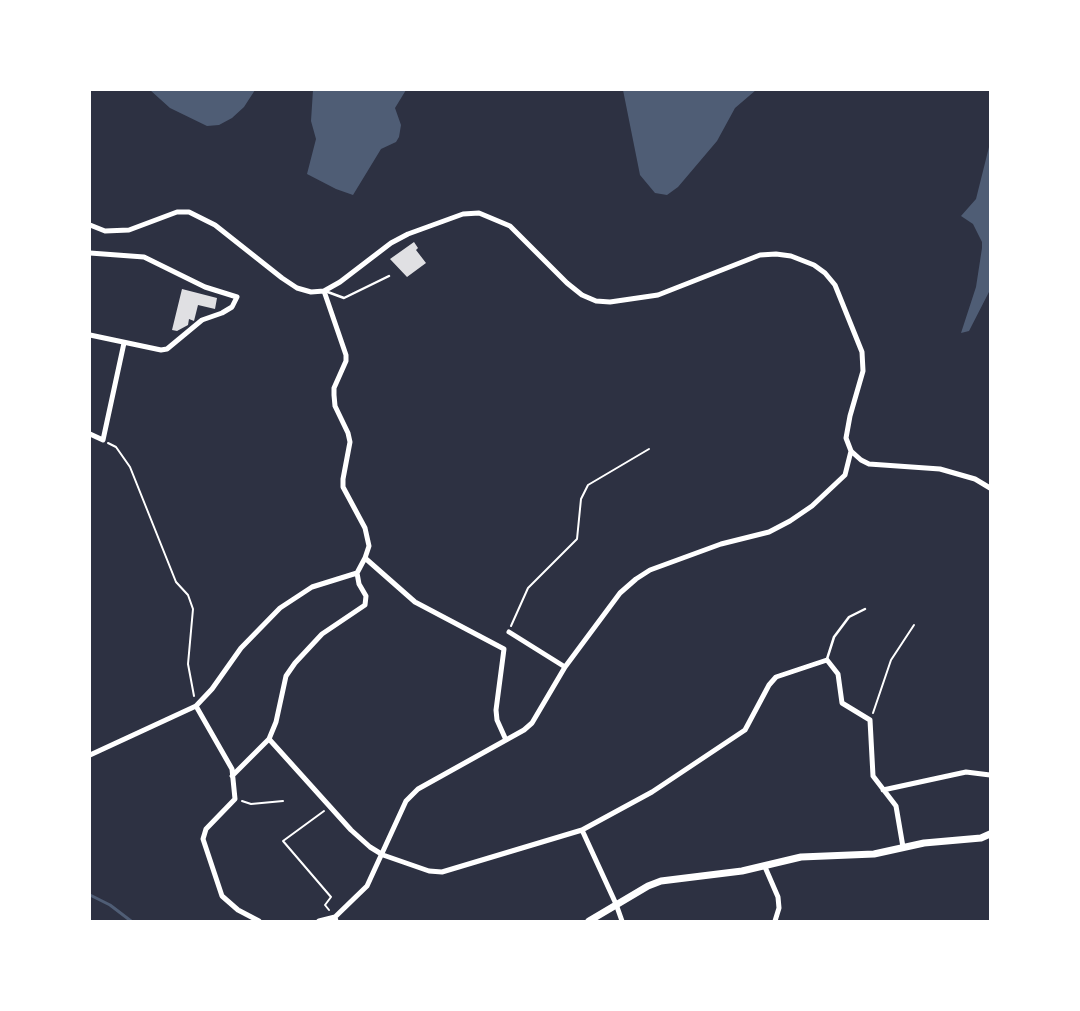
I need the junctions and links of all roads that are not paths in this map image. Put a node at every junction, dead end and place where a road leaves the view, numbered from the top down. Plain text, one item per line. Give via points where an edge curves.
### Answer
1 (90, 224) edge
2 (90, 253) edge
3 (389, 276) dead end
4 (324, 291) junction
5 (90, 335) edge
6 (124, 343) junction
7 (90, 434) edge
8 (851, 451) junction
9 (990, 488) edge
10 (365, 558) junction
11 (358, 574) junction
12 (865, 609) dead end
13 (509, 632) road end
14 (827, 660) junction
15 (565, 667) junction
16 (196, 706) junction
17 (269, 739) junction
18 (506, 740) junction
19 (90, 754) edge
20 (990, 775) edge
21 (232, 776) junction
22 (883, 790) junction
23 (582, 830) junction
24 (990, 834) edge
25 (903, 847) junction
26 (383, 856) junction
27 (765, 867) junction
28 (616, 904) junction
29 (336, 919) edge
30 (259, 921) edge
31 (319, 921) edge
32 (589, 921) edge
33 (622, 921) edge
34 (775, 921) edge

1 - 4 street via 104,231 129,230 177,212 188,212 214,225 296,288
2 - 6 street via 144,257 205,287 237,297 232,307 202,320 167,349
3 - 4 lane via 344,298
4 - 8 street via 400,238 463,214 479,213 510,226 567,283 596,301 658,295 760,255 791,256 814,264 835,285 862,352 864,372 846,438
4 - 10 street via 346,355 334,388 335,406 350,442 343,487 365,528 369,546
5 - 6 street
6 - 7 street via 103,440
8 - 9 street via 869,464 940,469 975,478
8 - 15 street via 845,475 812,506 790,521 769,532 721,544 650,570 636,579 608,608
10 - 11 street
10 - 18 street via 415,602 504,649 496,710
11 - 16 street via 312,587 280,608 241,648
11 - 17 street via 366,596 365,605 322,634 294,663 286,676
12 - 14 lane via 849,617 834,637
13 - 15 street
14 - 22 street via 838,674 842,703 870,720 873,776
14 - 23 street via 776,677 745,730 660,788
15 - 18 street via 532,724
16 - 19 street
16 - 21 street via 232,769
17 - 21 street
17 - 26 street via 351,830
18 - 26 street via 412,794 401,809
20 - 22 street via 966,772
21 - 30 street via 235,799 206,829 202,839 222,896 238,910
22 - 25 street via 896,806
23 - 26 street via 442,872
23 - 28 street
24 - 25 street via 981,838
25 - 27 street via 874,854 801,857
26 - 29 street via 361,894
27 - 28 street via 661,881
27 - 34 street via 778,898
28 - 32 street
28 - 33 street
29 - 31 street

